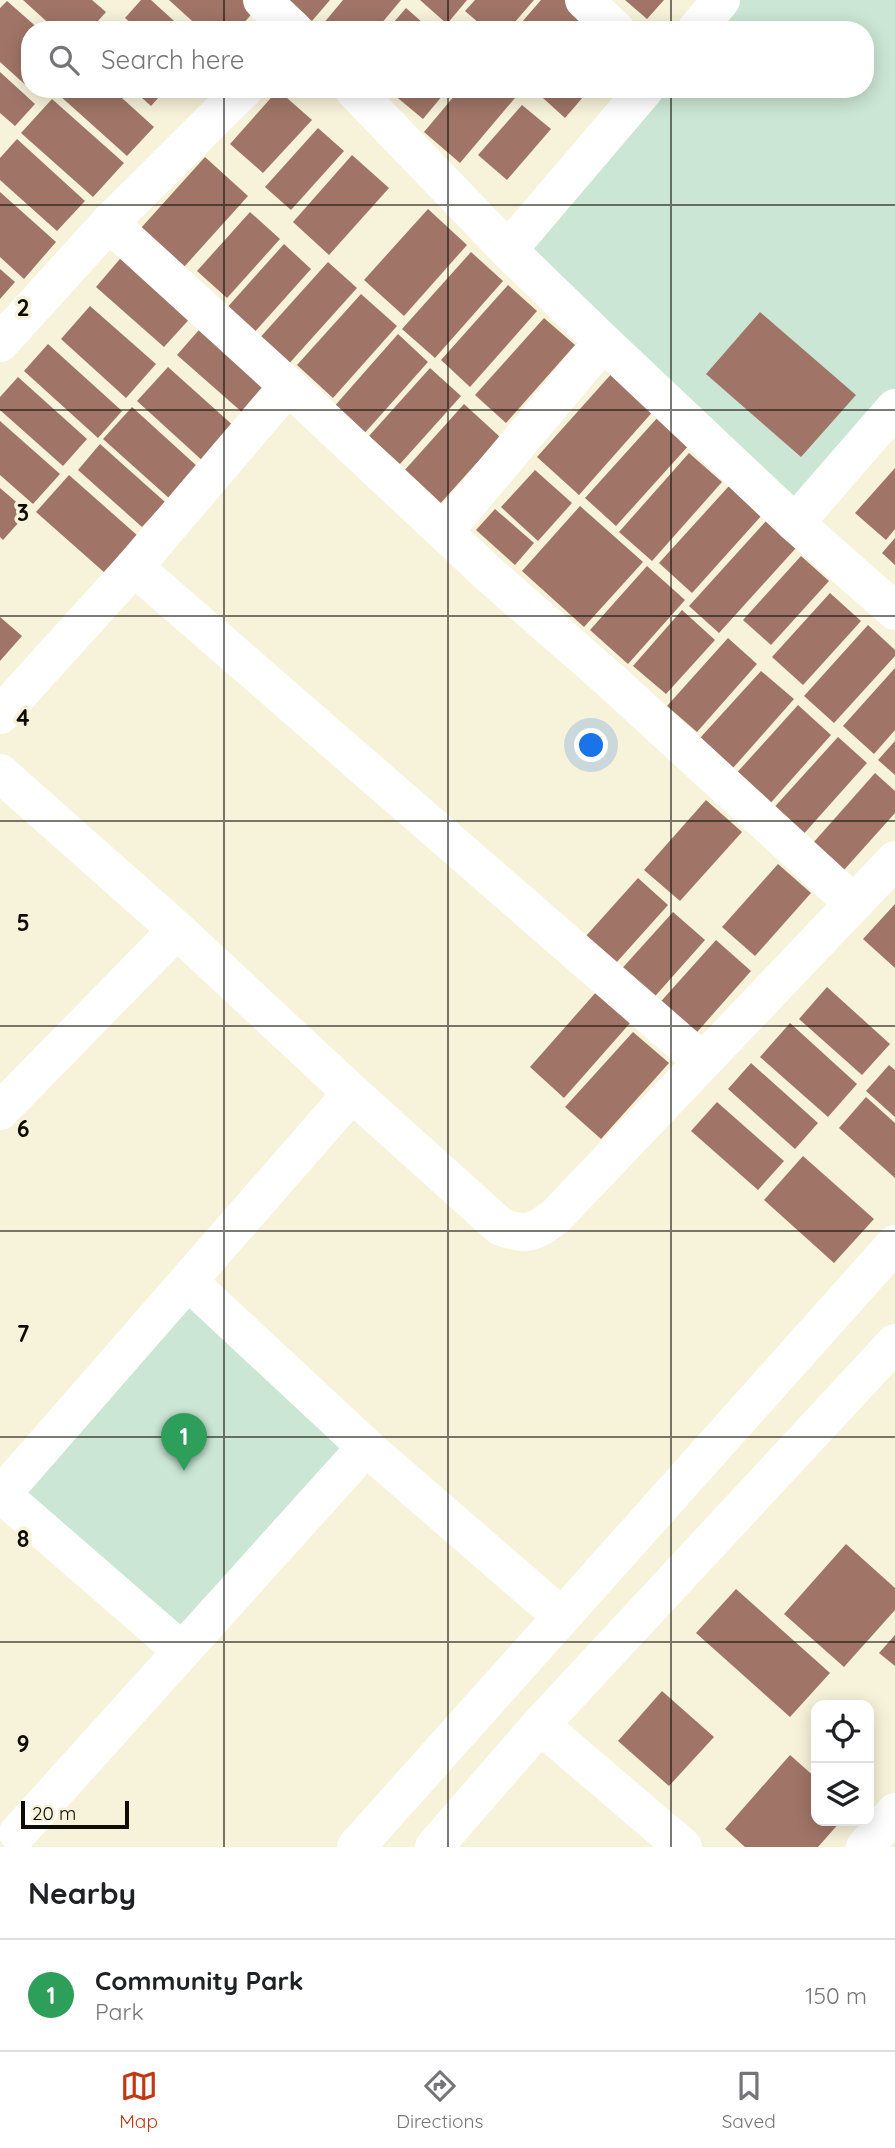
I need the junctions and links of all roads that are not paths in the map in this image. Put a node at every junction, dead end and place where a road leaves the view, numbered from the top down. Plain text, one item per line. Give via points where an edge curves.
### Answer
1 (262, 0) edge
2 (584, 0) edge
3 (721, 0) edge
4 (284, 21) edge
5 (606, 21) edge
6 (703, 21) edge
7 (235, 98) edge
8 (362, 98) edge
9 (637, 98) edge
10 (109, 223) junction
11 (508, 250) junction
12 (603, 342) junction
13 (0, 343) edge
14 (288, 386) junction
15 (895, 408) edge
16 (795, 523) junction
17 (444, 532) junction
18 (134, 567) junction
19 (895, 611) edge
20 (0, 715) edge
21 (0, 773) edge
22 (895, 860) edge
23 (853, 903) junction
24 (177, 930) junction
25 (702, 1061) junction
26 (352, 1093) junction
27 (0, 1110) edge
28 (895, 1244) edge
29 (189, 1282) junction
30 (895, 1343) edge
31 (366, 1447) junction
32 (1, 1493) edge
33 (561, 1616) junction
34 (183, 1651) junction
35 (540, 1725) junction
36 (895, 1812) edge
37 (17, 1832) edge
38 (356, 1847) edge
39 (434, 1847) edge
40 (683, 1847) edge
41 (865, 1847) edge

1 - 4 street
2 - 5 street
3 - 6 street
7 - 10 street
8 - 11 street
9 - 11 street
10 - 13 street
10 - 14 street
11 - 12 street
12 - 16 street
12 - 17 street
14 - 17 street
14 - 18 street
15 - 16 street
16 - 19 street
17 - 23 street
18 - 20 street
18 - 25 street
21 - 24 street
22 - 23 street
23 - 25 street
24 - 26 street
24 - 27 street
25 - 26 street via 556,1216 535,1231 519,1234 501,1227
26 - 29 street
28 - 33 street
29 - 31 street
29 - 32 street
30 - 35 street
31 - 33 street
31 - 34 street
32 - 34 street
33 - 38 street
34 - 37 street
35 - 39 street
35 - 40 street
36 - 41 street

